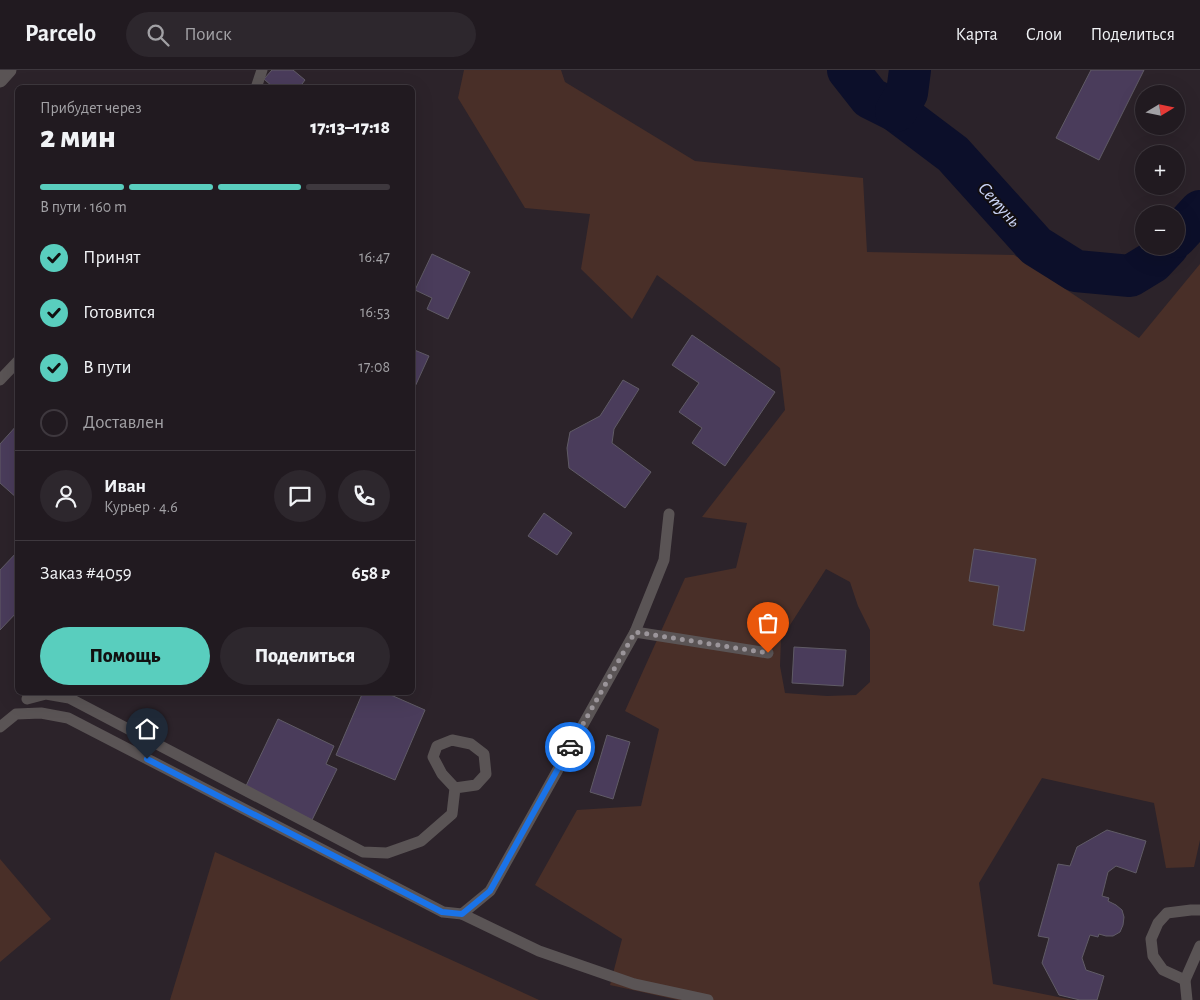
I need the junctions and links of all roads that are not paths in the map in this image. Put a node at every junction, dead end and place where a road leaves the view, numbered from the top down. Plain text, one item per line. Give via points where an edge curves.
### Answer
1 (9, 70) edge
2 (262, 70) edge
3 (0, 80) edge
4 (257, 85) edge
5 (15, 363) edge
6 (0, 380) edge
7 (668, 514) dead end
8 (635, 632) junction
9 (768, 653) dead end
10 (52, 695) edge
11 (28, 696) edge
12 (16, 714) junction
13 (0, 727) edge
14 (455, 788) junction
15 (1200, 910) edge
16 (462, 914) junction
17 (1200, 946) edge
18 (1185, 980) junction
19 (708, 1000) edge
20 (1187, 1000) edge

1 - 3 street
2 - 4 lane
5 - 6 lane
7 - 8 lane via 664,560
8 - 9 lane
8 - 16 lane via 490,891
10 - 14 lane via 69,698 363,852 387,854 421,841 452,814
11 - 12 lane
12 - 13 lane
12 - 16 lane via 41,713 68,718 442,912
14 - 14 lane via 433,757 437,746 452,740 471,744 484,754 486,774 476,785
15 - 18 lane via 1167,913 1151,939 1153,956 1163,970
16 - 19 lane via 539,951 634,984
17 - 18 lane
18 - 20 lane

